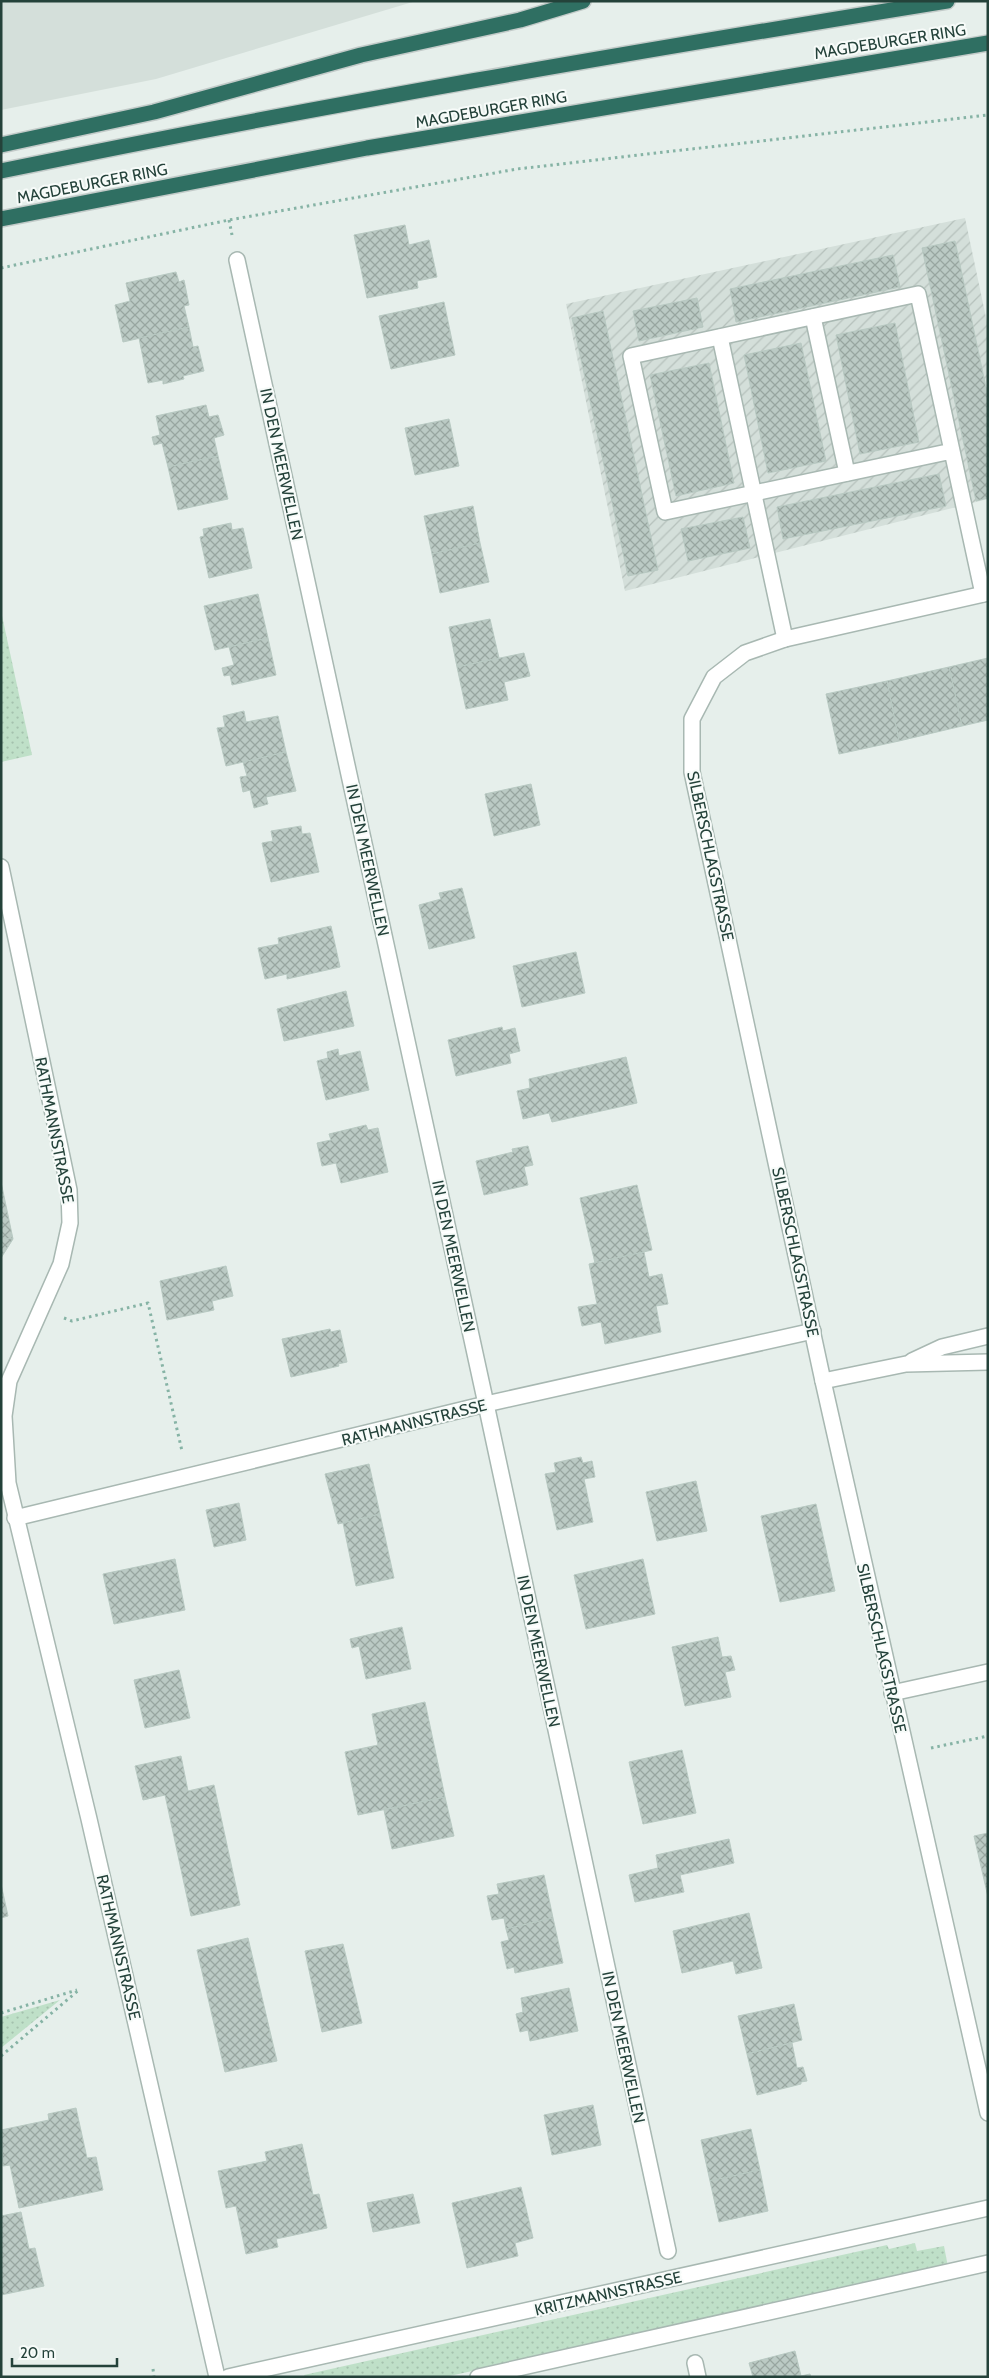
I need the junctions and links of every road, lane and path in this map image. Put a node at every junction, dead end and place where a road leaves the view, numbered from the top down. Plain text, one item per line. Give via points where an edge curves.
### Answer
1 (583, 1) edge
2 (947, 1) edge
3 (988, 44) edge
4 (988, 115) edge
5 (1, 145) edge
6 (1, 171) edge
7 (1, 219) edge
8 (237, 260) dead end
9 (1, 268) edge
10 (813, 317) junction
11 (720, 337) junction
12 (952, 451) junction
13 (848, 473) junction
14 (754, 493) junction
15 (985, 593) edge
16 (785, 639) junction
17 (1, 867) edge
18 (3, 883) edge
19 (40, 1311) junction
20 (814, 1331) junction
21 (988, 1336) edge
22 (988, 1362) edge
23 (906, 1364) junction
24 (823, 1381) junction
25 (486, 1404) junction
26 (188, 1476) junction
27 (15, 1518) junction
28 (988, 1672) edge
29 (892, 1693) junction
30 (988, 1736) edge
31 (906, 1754) junction
32 (1, 2013) edge
33 (1, 2056) edge
34 (988, 2113) edge
35 (988, 2208) edge
36 (668, 2252) dead end
37 (988, 2263) edge
38 (152, 2369) dead end
39 (154, 2377) edge
40 (216, 2377) edge
41 (228, 2377) edge
42 (478, 2377) edge

1 - 5 highway via 520,20 360,55 154,112
2 - 6 highway, MAGDEBURGER RING via 369,98
3 - 7 highway, MAGDEBURGER RING via 805,72 357,150
4 - 9 path via 517,169 229,220
8 - 25 street, IN DEN MEERWELLEN
10 - 11 street
10 - 12 street via 918,294
10 - 13 street
11 - 14 street
11 - 14 street via 631,356 665,512
12 - 13 street
12 - 15 street
13 - 14 street
14 - 16 street
15 - 16 street, SILBERSCHLAGSTRASSE
16 - 20 street, SILBERSCHLAGSTRASSE via 745,653 714,677 692,719 692,772
17 - 18 street, RATHMANNSTRASSE
18 - 19 street, RATHMANNSTRASSE via 69,1190 68,1237 55,1281
19 - 26 path via 72,1321 148,1303
19 - 27 street, RATHMANNSTRASSE via 13,1368 6,1394 4,1451
20 - 24 street, SILBERSCHLAGSTRASSE
20 - 25 street, RATHMANNSTRASSE
21 - 23 street via 942,1346
22 - 23 street
23 - 24 street
24 - 29 street, SILBERSCHLAGSTRASSE
25 - 26 street, RATHMANNSTRASSE
25 - 36 street, IN DEN MEERWELLEN
26 - 27 street, RATHMANNSTRASSE
27 - 40 street, RATHMANNSTRASSE via 91,1828
28 - 29 street
29 - 31 street, SILBERSCHLAGSTRASSE
30 - 31 path
31 - 34 street, SILBERSCHLAGSTRASSE
32 - 33 path via 80,1989
35 - 41 street, KRITZMANNSTRASSE
37 - 42 street
38 - 39 path

